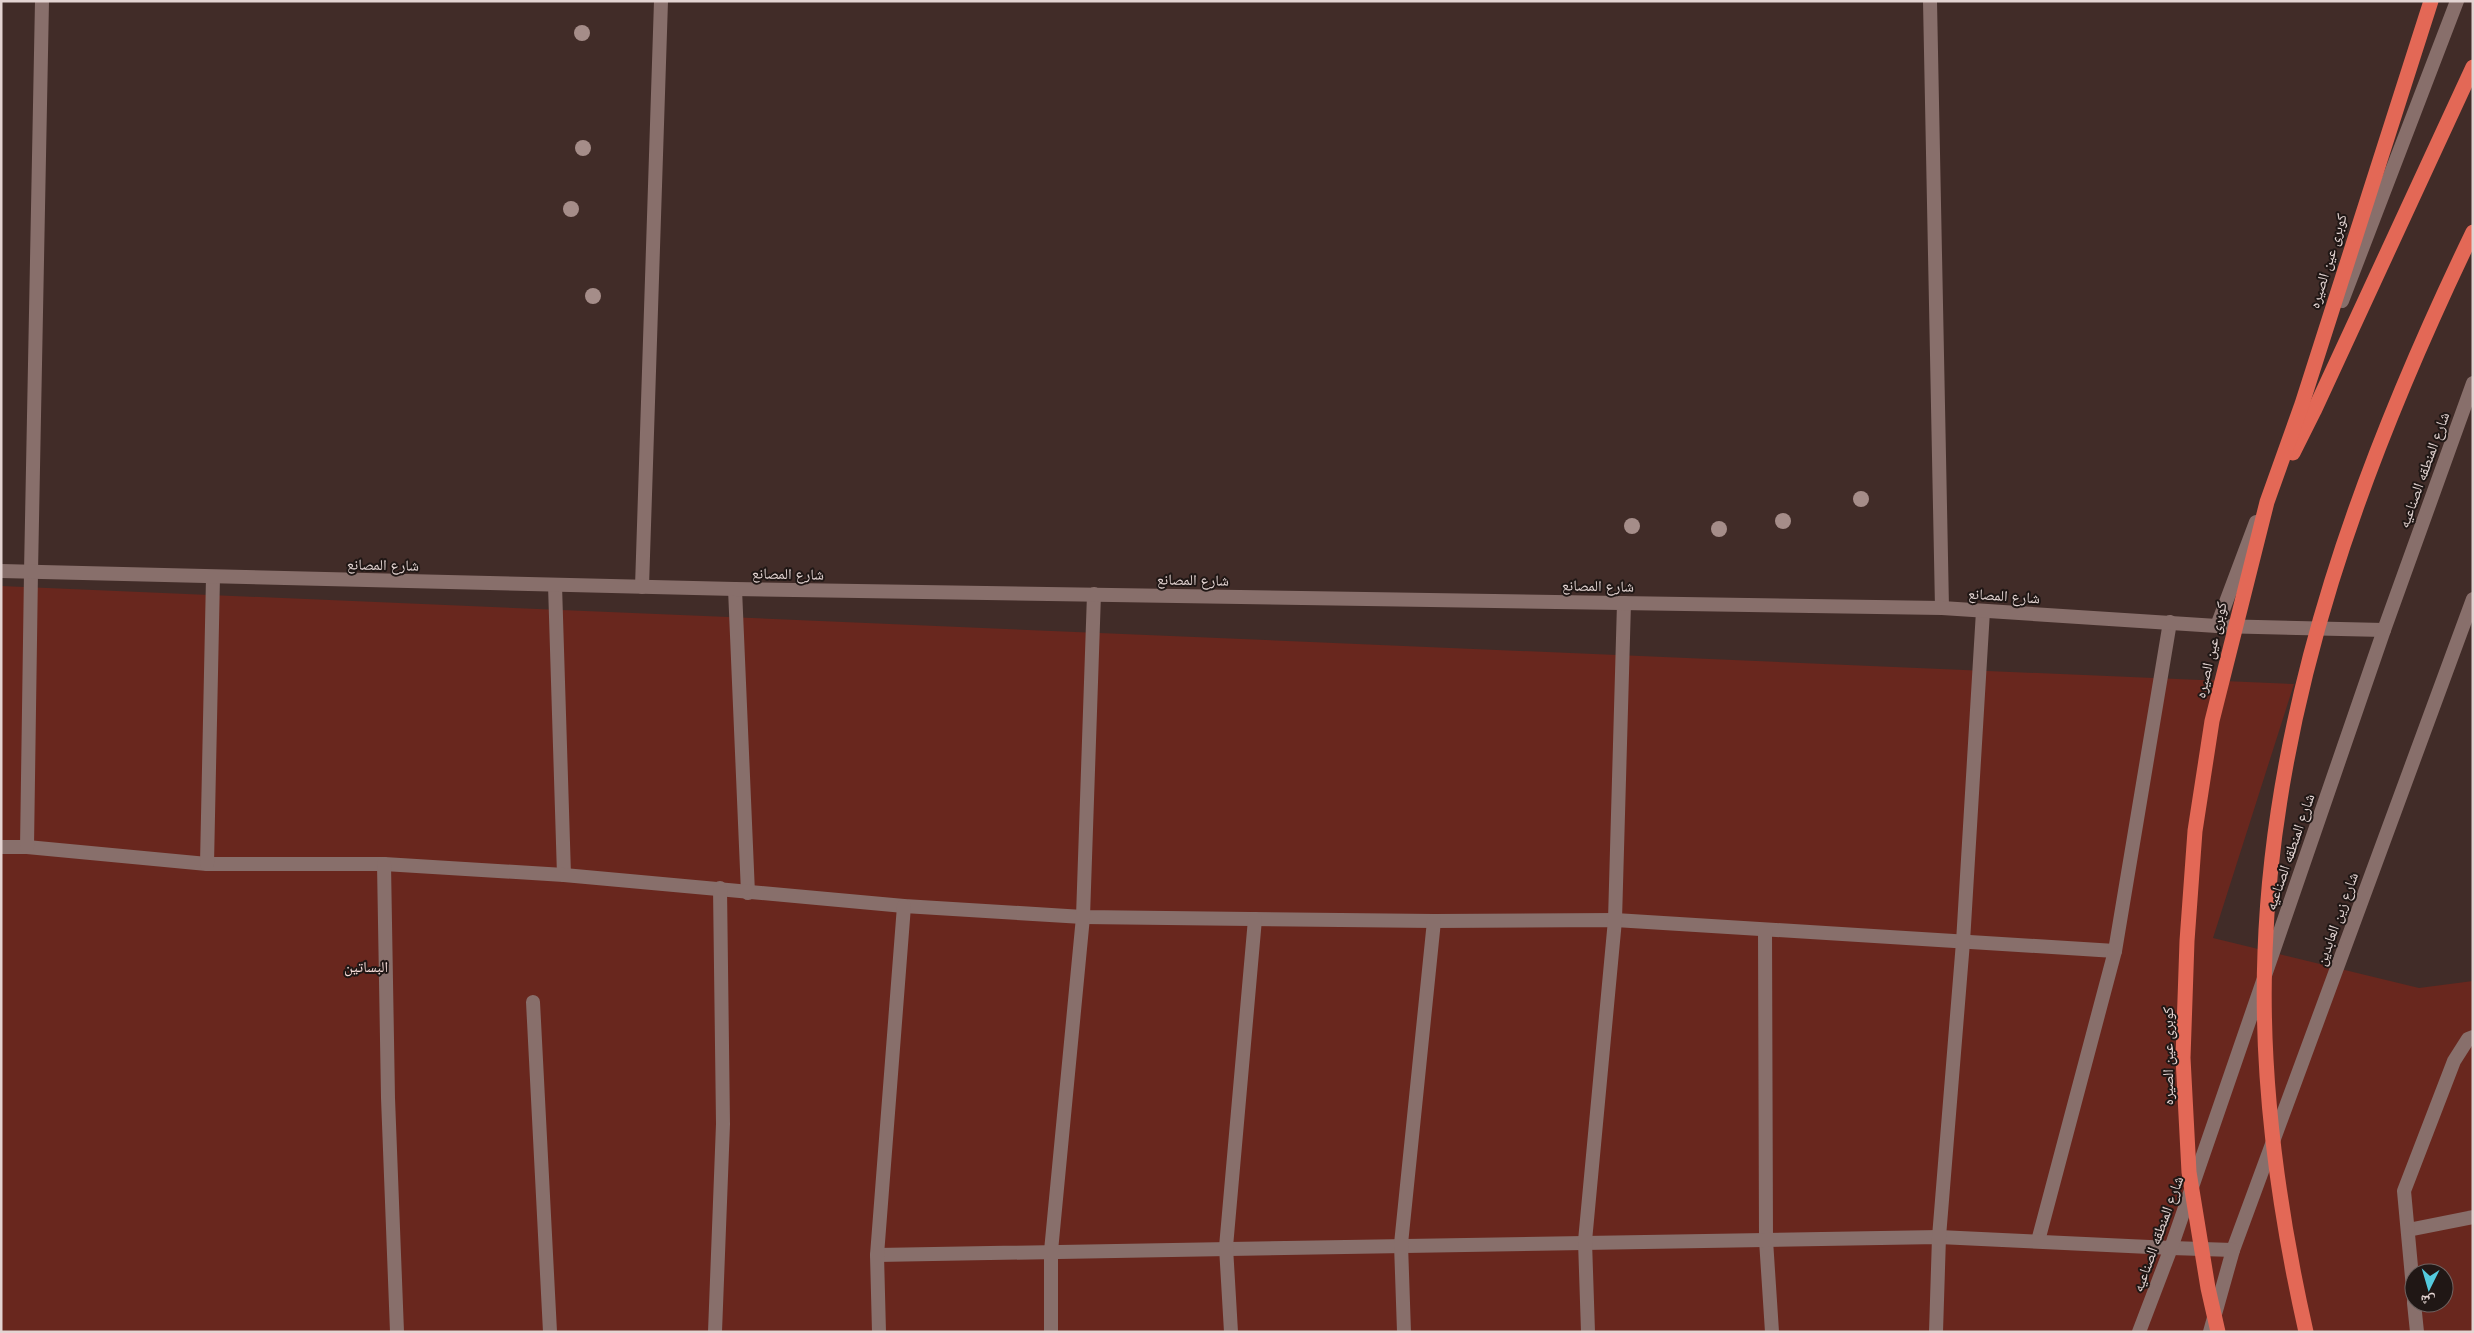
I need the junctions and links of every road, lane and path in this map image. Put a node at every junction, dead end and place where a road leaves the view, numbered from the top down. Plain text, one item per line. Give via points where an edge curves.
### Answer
1 (42, 1) edge
2 (661, 1) edge
3 (1930, 1) edge
4 (2431, 1) edge
5 (2457, 1) edge
6 (2473, 67) edge
7 (2473, 232) edge
8 (2473, 383) edge
9 (2267, 502) junction
10 (1, 571) edge
11 (31, 572) junction
12 (213, 577) junction
13 (555, 585) junction
14 (642, 587) junction
15 (735, 589) junction
16 (1094, 594) junction
17 (2473, 600) edge
18 (1624, 603) junction
19 (1942, 608) junction
20 (1983, 611) junction
21 (2170, 622) junction
22 (2216, 626) junction
23 (2384, 630) junction
24 (1, 847) edge
25 (27, 847) junction
26 (207, 864) junction
27 (384, 864) junction
28 (564, 875) junction
29 (720, 888) junction
30 (748, 893) junction
31 (904, 906) junction
32 (1083, 917) junction
33 (1255, 919) junction
34 (1615, 920) junction
35 (1434, 921) junction
36 (1764, 930) junction
37 (1963, 942) junction
38 (2114, 950) junction
39 (533, 1002) dead end
40 (2473, 1036) edge
41 (2473, 1217) edge
42 (2408, 1230) junction
43 (1939, 1236) junction
44 (1766, 1240) junction
45 (2038, 1241) junction
46 (1585, 1242) junction
47 (1401, 1244) junction
48 (1226, 1247) junction
49 (2171, 1248) junction
50 (2233, 1250) junction
51 (1050, 1251) junction
52 (877, 1255) junction
53 (2411, 1263) edge
54 (2415, 1313) edge
55 (397, 1332) edge
56 (550, 1332) edge
57 (715, 1332) edge
58 (880, 1332) edge
59 (1051, 1332) edge
60 (1231, 1332) edge
61 (1404, 1332) edge
62 (1588, 1332) edge
63 (1772, 1332) edge
64 (1936, 1332) edge
65 (2139, 1332) edge
66 (2210, 1332) edge
67 (2218, 1332) edge
68 (2306, 1332) edge
69 (2417, 1332) edge

1 - 11 street
2 - 14 street
3 - 19 street
4 - 9 highway, كوبرى عين الصيره via 2302,404
5 - 22 street
6 - 9 highway via 2314,411
7 - 68 highway via 2425,331 2382,435 2321,614 2291,736 2274,843 2264,952 2266,1064 2276,1170
8 - 23 street, شارع المنطقه الصناعيه
9 - 67 highway, كوبرى عين الصيره via 2212,721 2195,831 2187,941 2183,1058 2189,1172
10 - 11 street, شارع المصانع
11 - 12 street, شارع المصانع
11 - 25 street
12 - 13 street, شارع المصانع
12 - 26 street
13 - 14 street, شارع المصانع
13 - 28 street
14 - 15 street, شارع المصانع
15 - 16 street, شارع المصانع
15 - 30 street
16 - 18 street, شارع المصانع
16 - 32 street
17 - 50 street, شارع زين العابدين
18 - 19 street, شارع المصانع
18 - 34 street
19 - 20 street, شارع المصانع
20 - 21 street, شارع المصانع
20 - 37 street
21 - 22 street, شارع المصانع
21 - 38 street
22 - 23 street, شارع المصانع
23 - 49 street, شارع المنطقه الصناعيه
24 - 25 street
25 - 26 street
26 - 27 street
27 - 28 street
27 - 55 street
28 - 29 street
29 - 30 street
29 - 57 street via 723,1124
30 - 31 street
31 - 32 street
31 - 52 street
32 - 33 street
32 - 51 street
33 - 35 street
33 - 48 street
34 - 35 street
34 - 36 street
34 - 46 street
35 - 47 street
36 - 37 street
36 - 44 street
37 - 38 street
37 - 43 street
38 - 45 street
39 - 56 street
40 - 42 street via 2454,1061 2404,1191
41 - 42 street
42 - 53 street
43 - 44 street
43 - 45 street
43 - 64 street
44 - 46 street
44 - 63 street
45 - 49 street
46 - 47 street
46 - 62 street
47 - 48 street
47 - 61 street
48 - 51 street
48 - 60 street
49 - 50 street
49 - 65 street, شارع المنطقه الصناعيه
50 - 66 street, شارع زين العابدين
51 - 52 street
51 - 59 street
52 - 58 street
54 - 69 street

